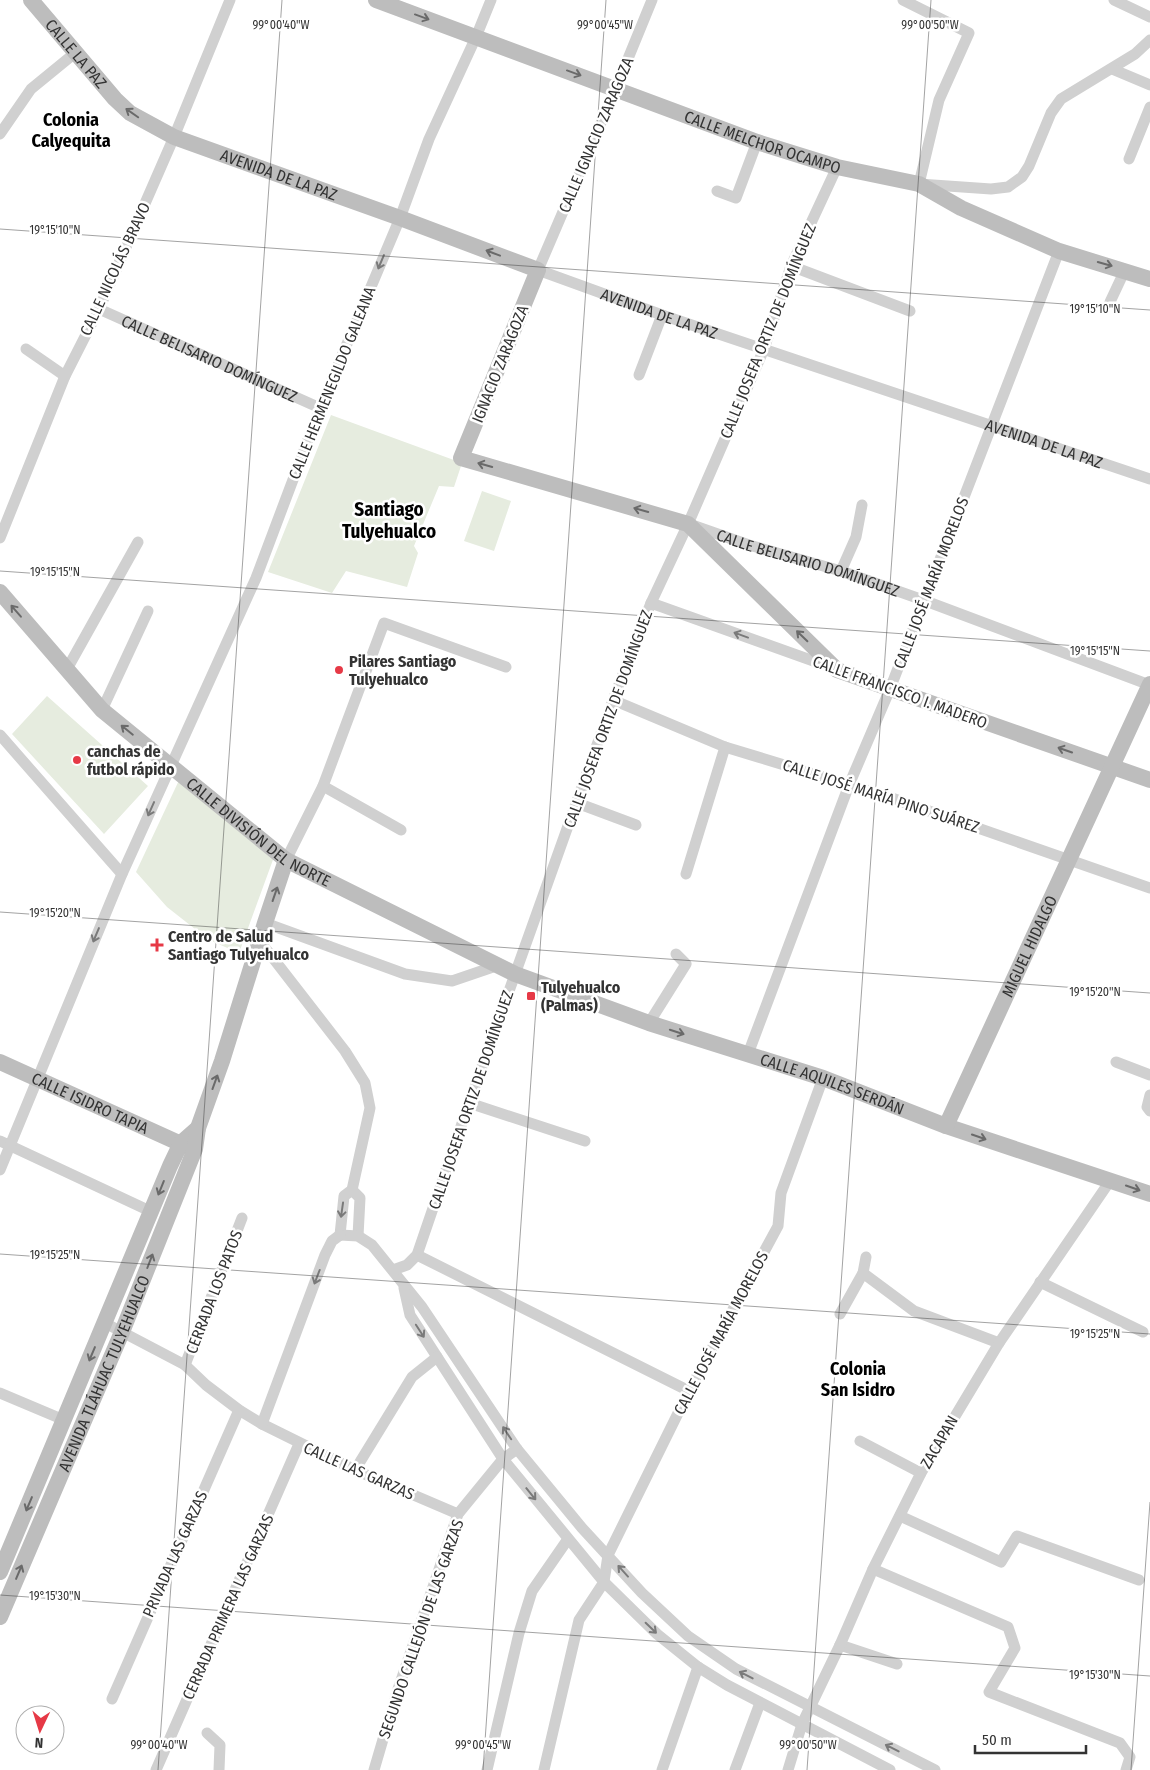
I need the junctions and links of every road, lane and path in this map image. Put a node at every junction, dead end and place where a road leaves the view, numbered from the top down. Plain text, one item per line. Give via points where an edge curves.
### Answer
1 (31, 0) edge
2 (230, 0) edge
3 (376, 0) edge
4 (491, 0) edge
5 (652, 0) edge
6 (903, 0) edge
7 (1114, 0) edge
8 (1150, 17) edge
9 (476, 38) junction
10 (1150, 40) edge
11 (75, 53) junction
12 (1112, 69) junction
13 (1150, 85) edge
14 (616, 88) junction
15 (1150, 107) edge
16 (0, 134) edge
17 (174, 137) junction
18 (757, 142) junction
19 (1129, 159) dead end
20 (837, 167) junction
21 (919, 184) junction
22 (717, 192) dead end
23 (400, 218) junction
24 (1059, 250) junction
25 (791, 266) junction
26 (538, 270) junction
27 (1125, 270) junction
28 (1150, 278) edge
29 (1110, 302) dead end
30 (99, 309) junction
31 (910, 312) dead end
32 (662, 315) junction
33 (26, 349) dead end
34 (764, 350) junction
35 (639, 375) dead end
36 (65, 376) junction
37 (320, 408) junction
38 (993, 425) junction
39 (461, 458) joint
40 (1150, 479) edge
41 (862, 505) dead end
42 (688, 524) junction
43 (0, 538) edge
44 (138, 542) dead end
45 (841, 572) junction
46 (0, 592) edge
47 (923, 600) junction
48 (651, 603) junction
49 (148, 611) dead end
50 (506, 667) dead end
51 (67, 669) junction
52 (837, 670) junction
53 (1150, 685) edge
54 (890, 689) junction
55 (613, 700) junction
56 (102, 710) junction
57 (0, 735) edge
58 (725, 746) junction
59 (170, 765) junction
60 (1111, 767) junction
61 (1150, 780) edge
62 (849, 785) junction
63 (322, 786) junction
64 (577, 803) junction
65 (636, 825) dead end
66 (401, 830) dead end
67 (286, 860) junction
68 (1069, 860) junction
69 (122, 874) junction
70 (686, 874) dead end
71 (1150, 888) edge
72 (265, 923) junction
73 (259, 940) junction
74 (676, 954) dead end
75 (496, 966) junction
76 (515, 974) junction
77 (649, 1023) junction
78 (748, 1054) junction
79 (0, 1062) edge
80 (1116, 1062) dead end
81 (1150, 1075) edge
82 (823, 1078) junction
83 (36, 1079) junction
84 (1150, 1095) edge
85 (469, 1103) junction
86 (1150, 1111) edge
87 (946, 1126) junction
88 (585, 1141) dead end
89 (5, 1143) edge
90 (188, 1146) junction
91 (0, 1170) edge
92 (1110, 1181) junction
93 (352, 1190) junction
94 (1150, 1194) edge
95 (152, 1212) junction
96 (242, 1218) dead end
97 (340, 1235) junction
98 (358, 1236) junction
99 (416, 1255) junction
100 (866, 1257) dead end
101 (393, 1270) junction
102 (863, 1273) junction
103 (1040, 1282) junction
104 (404, 1286) junction
105 (840, 1314) dead end
106 (105, 1323) junction
107 (122, 1332) junction
108 (1143, 1332) dead end
109 (999, 1343) junction
110 (437, 1357) junction
111 (185, 1365) junction
112 (689, 1391) junction
113 (0, 1393) edge
114 (239, 1410) junction
115 (64, 1420) junction
116 (262, 1424) junction
117 (860, 1441) dead end
118 (299, 1444) junction
119 (517, 1448) junction
120 (503, 1459) junction
121 (354, 1470) junction
122 (921, 1473) junction
123 (458, 1514) junction
124 (900, 1516) junction
125 (568, 1539) junction
126 (608, 1555) junction
127 (873, 1569) junction
128 (0, 1572) edge
129 (1140, 1580) dead end
130 (604, 1582) junction
131 (0, 1617) edge
132 (840, 1645) junction
133 (897, 1664) dead end
134 (698, 1667) junction
135 (112, 1699) dead end
136 (760, 1702) junction
137 (810, 1706) junction
138 (802, 1724) junction
139 (207, 1733) dead end
140 (871, 1766) edge
141 (932, 1769) edge
142 (156, 1770) edge
143 (219, 1770) edge
144 (374, 1770) edge
145 (487, 1770) edge
146 (544, 1770) edge
147 (662, 1770) edge
148 (735, 1770) edge
149 (788, 1770) edge
150 (890, 1770) edge
151 (1126, 1770) edge

1 - 11 main road, CALLE LA PAZ
2 - 17 street, CALLE NICOLÁS BRAVO
3 -> 9 main road, CALLE MELCHOR OCAMPO
4 - 9 street, CALLE HERMENEGILDO GALEANA
5 - 14 street, CALLE IGNACIO ZARAGOZA
6 - 21 street via 969,33 939,100
7 - 8 street
9 -> 14 main road, CALLE MELCHOR OCAMPO
9 - 23 street, CALLE HERMENEGILDO GALEANA via 429,139
10 - 12 street via 1136,54
11 - 16 street via 31,89
17 -> 11 main road, CALLE LA PAZ via 130,113
12 - 13 street
12 - 21 street via 1061,99 1051,113 1022,177 1008,187 990,189
14 - 18 main road, CALLE MELCHOR OCAMPO
14 - 26 street, CALLE IGNACIO ZARAGOZA
15 - 19 street
17 - 23 main road, AVENIDA DE LA PAZ
17 - 30 street, CALLE NICOLÁS BRAVO
18 - 20 main road, CALLE MELCHOR OCAMPO
18 - 22 street via 736,198
20 - 21 main road, CALLE MELCHOR OCAMPO
20 - 25 street, CALLE JOSEFA ORTIZ DE DOMÍNGUEZ
21 - 24 main road, CALLE MELCHOR OCAMPO via 962,208
26 -> 23 main road, AVENIDA DE LA PAZ
23 -> 37 street, CALLE HERMENEGILDO GALEANA
24 -> 27 main road, CALLE MELCHOR OCAMPO
24 - 38 street, CALLE JOSÉ MARÍA MORELOS
25 - 31 street
25 - 34 street, CALLE JOSEFA ORTIZ DE DOMÍNGUEZ
26 - 32 street, AVENIDA DE LA PAZ
26 - 39 main road, IGNACIO ZARAGOZA
27 - 28 main road, CALLE MELCHOR OCAMPO
27 - 29 street
30 - 36 street, CALLE NICOLÁS BRAVO
30 - 37 street, CALLE BELISARIO DOMÍNGUEZ
32 - 34 street, AVENIDA DE LA PAZ
32 - 35 street
33 - 36 street
34 - 38 street, AVENIDA DE LA PAZ
34 - 42 street, CALLE JOSEFA ORTIZ DE DOMÍNGUEZ
36 - 43 street, CALLE NICOLÁS BRAVO
37 - 59 street, CALLE HERMENEGILDO GALEANA via 256,578
38 - 40 street, AVENIDA DE LA PAZ
38 - 47 street, CALLE JOSÉ MARÍA MORELOS
42 -> 39 main road, CALLE BELISARIO DOMÍNGUEZ
41 - 45 street via 856,537
42 - 45 street, CALLE BELISARIO DOMÍNGUEZ
42 - 48 street, CALLE JOSEFA ORTIZ DE DOMÍNGUEZ
52 -> 42 main road
44 - 51 street
45 - 47 street, CALLE BELISARIO DOMÍNGUEZ
51 -> 46 main road, CALLE DIVISIÓN DEL NORTE
47 - 53 street, CALLE BELISARIO DOMÍNGUEZ
47 - 54 street, CALLE JOSÉ MARÍA MORELOS
52 -> 48 street, CALLE FRANCISCO I. MADERO
48 - 55 street, CALLE JOSEFA ORTIZ DE DOMÍNGUEZ
49 - 56 street
50 - 63 street via 384,623
51 - 56 main road, CALLE DIVISIÓN DEL NORTE
52 - 54 main road, CALLE FRANCISCO I. MADERO
53 - 60 main road, MIGUEL HIDALGO
60 -> 54 main road, CALLE FRANCISCO I. MADERO
54 - 62 street, CALLE JOSÉ MARÍA MORELOS
55 - 58 street, CALLE JOSÉ MARÍA PINO SUÁREZ
55 - 64 street, CALLE JOSEFA ORTIZ DE DOMÍNGUEZ
59 -> 56 main road, CALLE DIVISIÓN DEL NORTE
57 - 69 street
58 - 62 street, CALLE JOSÉ MARÍA PINO SUÁREZ
58 - 70 street
59 - 67 main road, CALLE DIVISIÓN DEL NORTE
59 -> 69 street, CALLE HERMENEGILDO GALEANA
60 - 61 main road, CALLE FRANCISCO I. MADERO
60 - 68 main road, MIGUEL HIDALGO
62 - 68 street, CALLE JOSÉ MARÍA PINO SUÁREZ
62 - 78 street, CALLE JOSÉ MARÍA MORELOS
63 - 66 street
63 - 67 street
64 - 65 street
64 - 76 street, CALLE JOSEFA ORTIZ DE DOMÍNGUEZ
72 -> 67 main road, AVENIDA TLÁHUAC TULYEHUALCO
67 - 75 main road, CALLE DIVISIÓN DEL NORTE
68 - 71 street, CALLE JOSÉ MARÍA PINO SUÁREZ
68 - 87 main road, MIGUEL HIDALGO
69 -> 83 street, CALLE HERMENEGILDO GALEANA
72 - 73 main road, AVENIDA TLÁHUAC TULYEHUALCO
72 - 75 street via 405,974 452,981
90 -> 73 main road, AVENIDA TLÁHUAC TULYEHUALCO via 198,1128 222,1061
73 - 93 street via 345,1051 364,1083 370,1108
74 - 77 street via 686,964
75 - 76 main road, CALLE DIVISIÓN DEL NORTE
76 - 77 main road, CALLE AQUILES SERDÁN
76 - 85 street, CALLE JOSEFA ORTIZ DE DOMÍNGUEZ
77 -> 78 main road, CALLE AQUILES SERDÁN
78 - 82 main road, CALLE AQUILES SERDÁN
79 - 83 main road, CALLE ISIDRO TAPIA
80 - 81 street
82 - 87 main road, CALLE AQUILES SERDÁN
82 - 112 street, CALLE JOSÉ MARÍA MORELOS via 781,1193 778,1226
83 - 89 street, CALLE HERMENEGILDO GALEANA
83 - 90 main road, CALLE ISIDRO TAPIA
84 - 86 street via 1147,1107
85 - 88 street
85 - 99 street, CALLE JOSEFA ORTIZ DE DOMÍNGUEZ
87 -> 92 main road, CALLE AQUILES SERDÁN
89 - 91 street, CALLE HERMENEGILDO GALEANA
89 - 95 street
90 -> 95 main road, AVENIDA TLÁHUAC TULYEHUALCO via 170,1166
107 -> 90 main road, AVENIDA TLÁHUAC TULYEHUALCO
92 -> 94 main road, CALLE AQUILES SERDÁN
92 - 103 street, ZACAPAN
93 -> 97 street via 344,1196
93 - 98 street via 360,1198
95 - 106 main road, AVENIDA TLÁHUAC TULYEHUALCO
96 - 111 street, CERRADA LOS PATOS
97 - 98 street
97 -> 116 street via 332,1241 325,1255
98 - 101 street via 372,1245
99 - 101 street via 407,1266
99 - 112 street
100 - 102 street
101 - 104 street
102 - 105 street
102 - 109 street via 914,1310
103 - 108 street
103 - 109 street, ZACAPAN
104 -> 110 street via 410,1315
119 -> 104 street via 422,1307
106 - 107 street, CALLE LAS GARZAS
106 -> 115 main road, AVENIDA TLÁHUAC TULYEHUALCO
107 - 111 street, CALLE LAS GARZAS
131 -> 107 main road, AVENIDA TLÁHUAC TULYEHUALCO
109 - 122 street, ZACAPAN
110 - 120 street
110 - 121 street via 412,1377
111 - 114 street, CALLE LAS GARZAS via 206,1386
112 - 126 street, CALLE JOSÉ MARÍA MORELOS
113 - 115 street
114 - 116 street, CALLE LAS GARZAS
114 - 135 street, PRIVADA LAS GARZAS
115 -> 128 main road, AVENIDA TLÁHUAC TULYEHUALCO
116 - 118 street, CALLE LAS GARZAS
117 - 122 street
118 - 121 street, CALLE LAS GARZAS
118 - 142 street, CERRADA PRIMERA LAS GARZAS
119 - 120 street, SEGUNDO CALLEJÓN DE LAS GARZAS
119 - 126 street
120 - 123 street, SEGUNDO CALLEJÓN DE LAS GARZAS
120 -> 125 street
121 - 123 street, CALLE LAS GARZAS
122 - 124 street, ZACAPAN
123 - 144 street, SEGUNDO CALLEJÓN DE LAS GARZAS
124 - 127 street, ZACAPAN
124 - 129 street via 1001,1562 1017,1536
125 - 130 street
125 - 145 street via 532,1592
126 - 130 street, CALLE JOSÉ MARÍA MORELOS
137 -> 126 street via 736,1669 688,1636 642,1593
127 - 132 street, ZACAPAN
127 - 151 street via 1008,1627 1015,1648 989,1692 1120,1743 1130,1757
130 -> 134 street via 657,1634
130 - 146 street via 579,1620
132 - 133 street
132 - 137 street, ZACAPAN
134 - 136 street
134 - 147 street
136 - 138 street
136 - 148 street
137 - 138 street, ZACAPAN
141 -> 137 street
138 - 140 street
138 - 149 street, ZACAPAN
139 - 143 street via 220,1745
140 - 150 street

